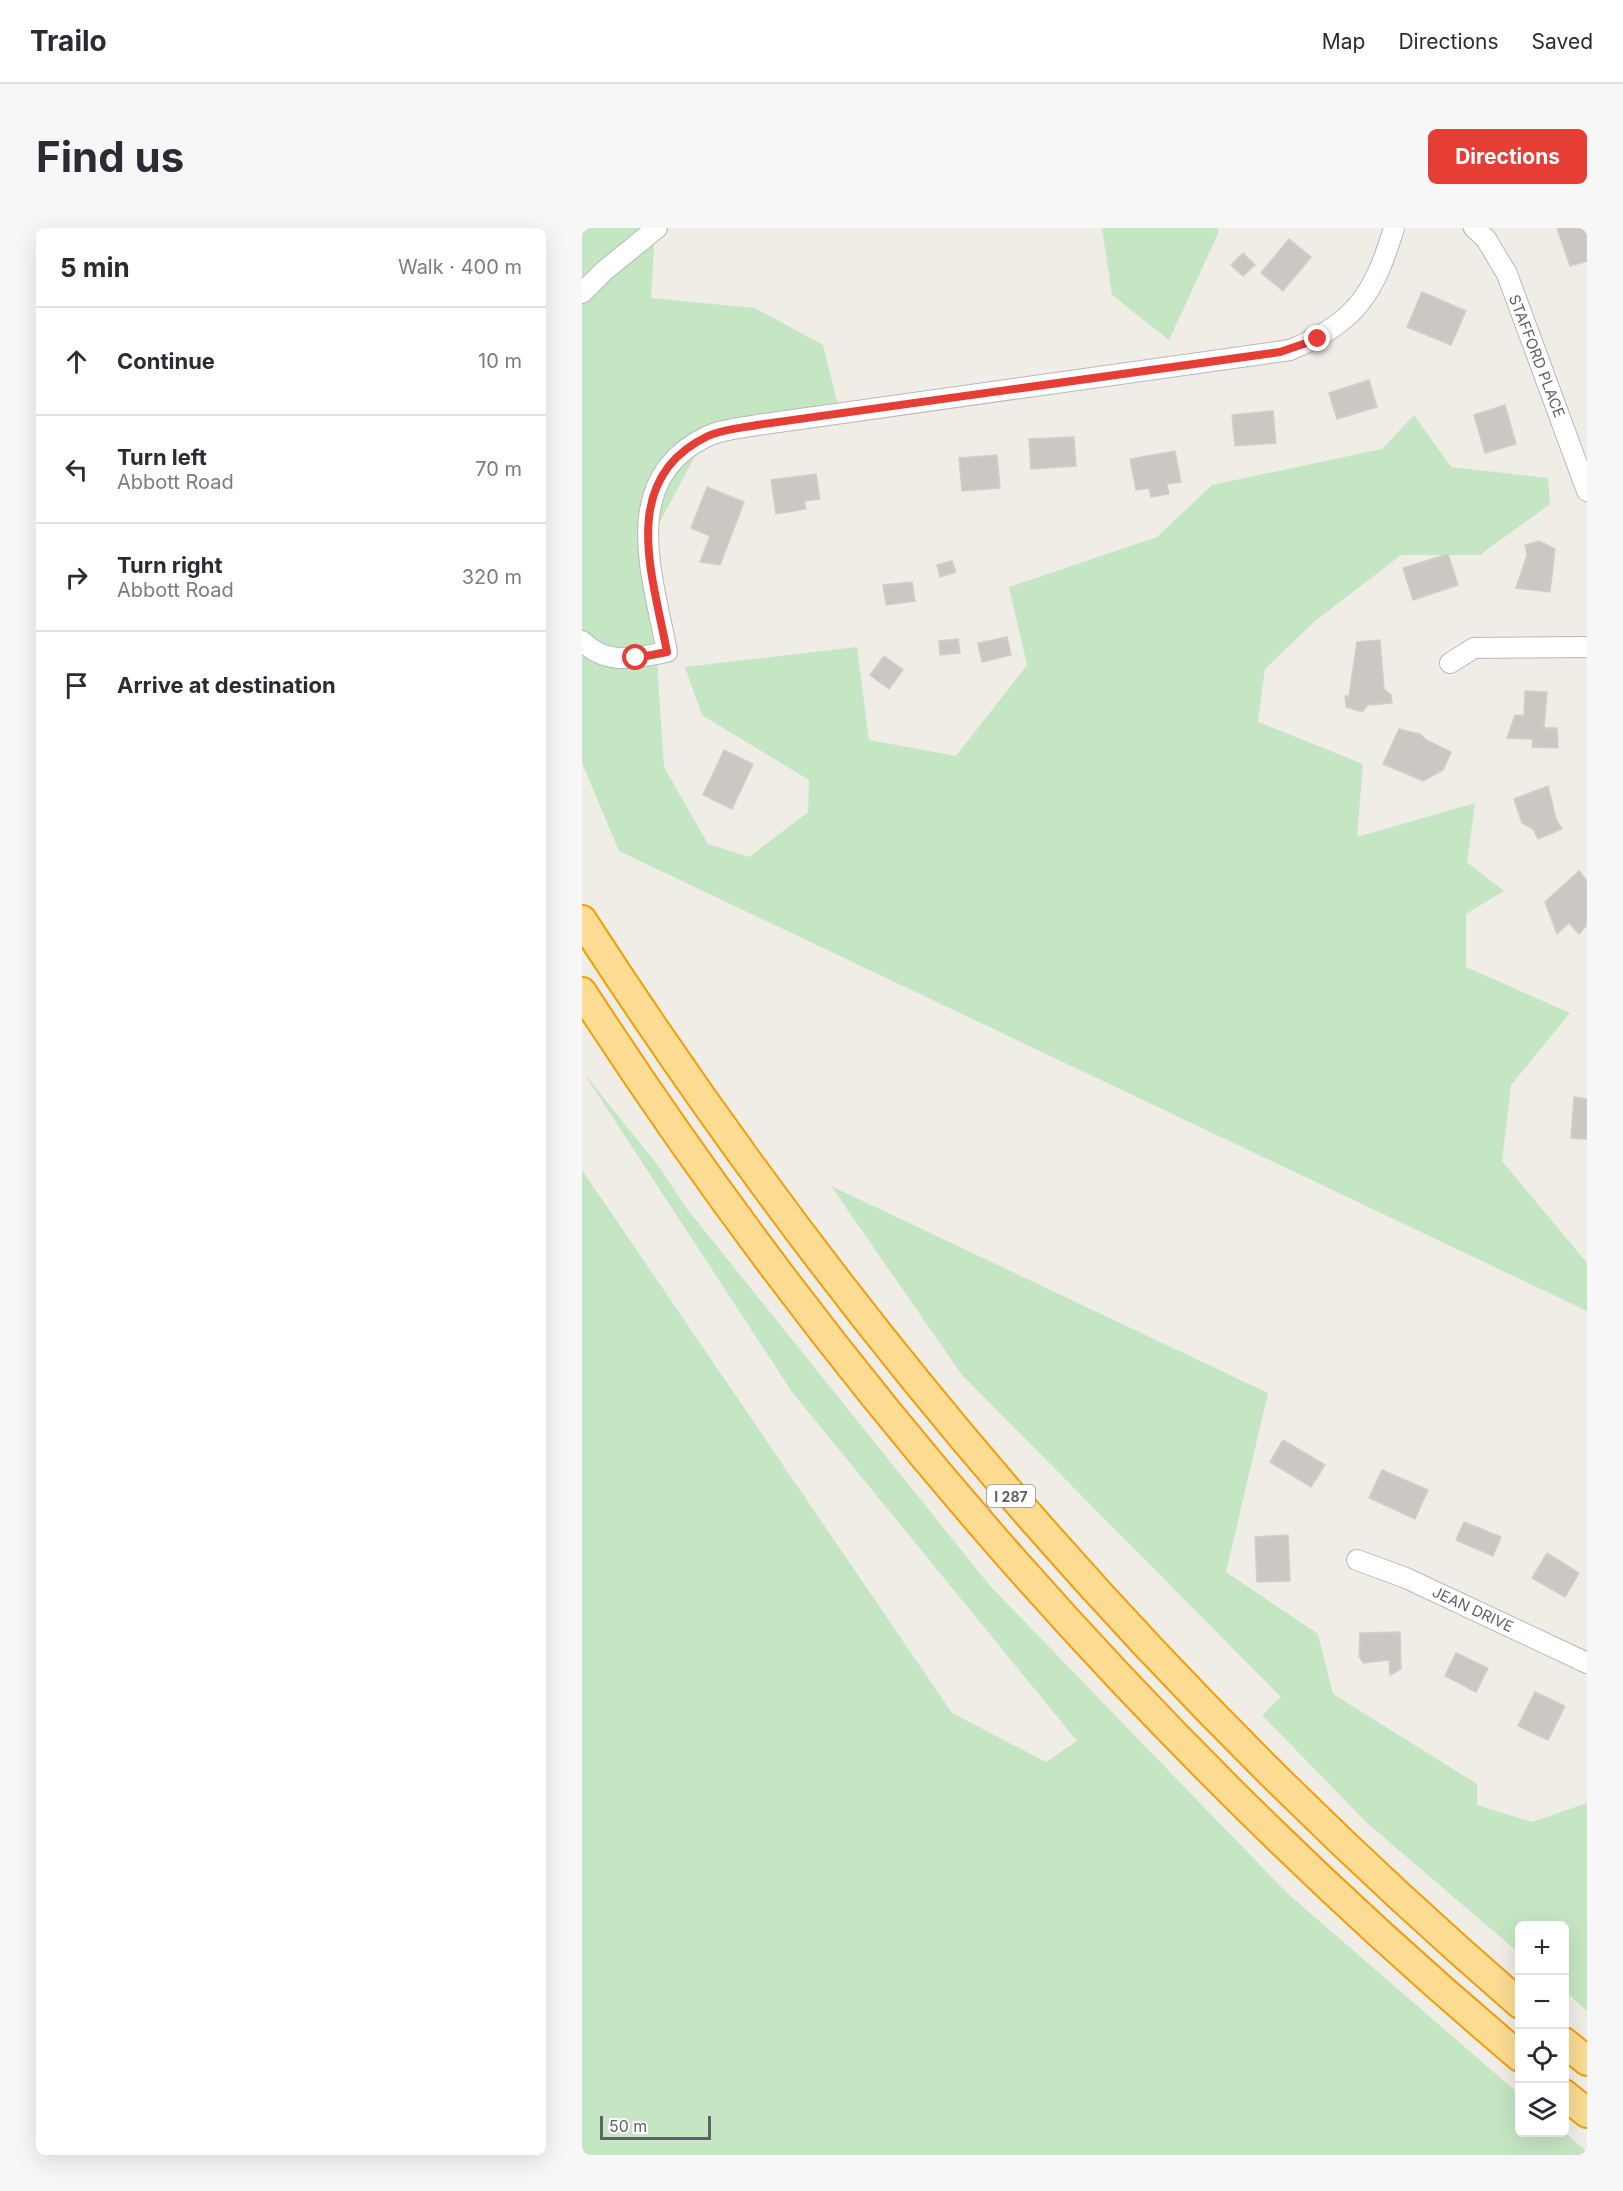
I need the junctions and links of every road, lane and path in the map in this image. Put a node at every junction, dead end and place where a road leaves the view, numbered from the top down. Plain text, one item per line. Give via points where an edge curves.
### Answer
1 (657, 228) edge
2 (1394, 228) edge
3 (1474, 228) edge
4 (582, 293) edge
5 (1587, 491) edge
6 (582, 641) edge
7 (1587, 647) edge
8 (1450, 663) dead end
9 (582, 920) edge
10 (582, 992) edge
11 (1357, 1560) dead end
12 (1587, 1663) edge
13 (1515, 2000) edge
14 (1569, 2046) edge
15 (1515, 2052) edge
16 (1587, 2061) edge
17 (1569, 2098) edge
18 (1587, 2113) edge

1 - 4 street
2 - 6 street via 1383,263 1363,299 1335,328 1290,350 757,425 719,432 691,445 658,483 648,511 647,542 667,652 617,660 600,655
3 - 5 street, STAFFORD PLACE via 1486,239 1507,274
7 - 8 street via 1474,648
9 - 13 highway, I 287 via 768,1192 870,1327 979,1459 1091,1587 1268,1771 1390,1888
10 - 15 highway, I 287 via 685,1144 787,1284 894,1420 1004,1549 1240,1800 1364,1918
11 - 12 street, JEAN DRIVE via 1406,1578
14 - 16 highway
17 - 18 highway

